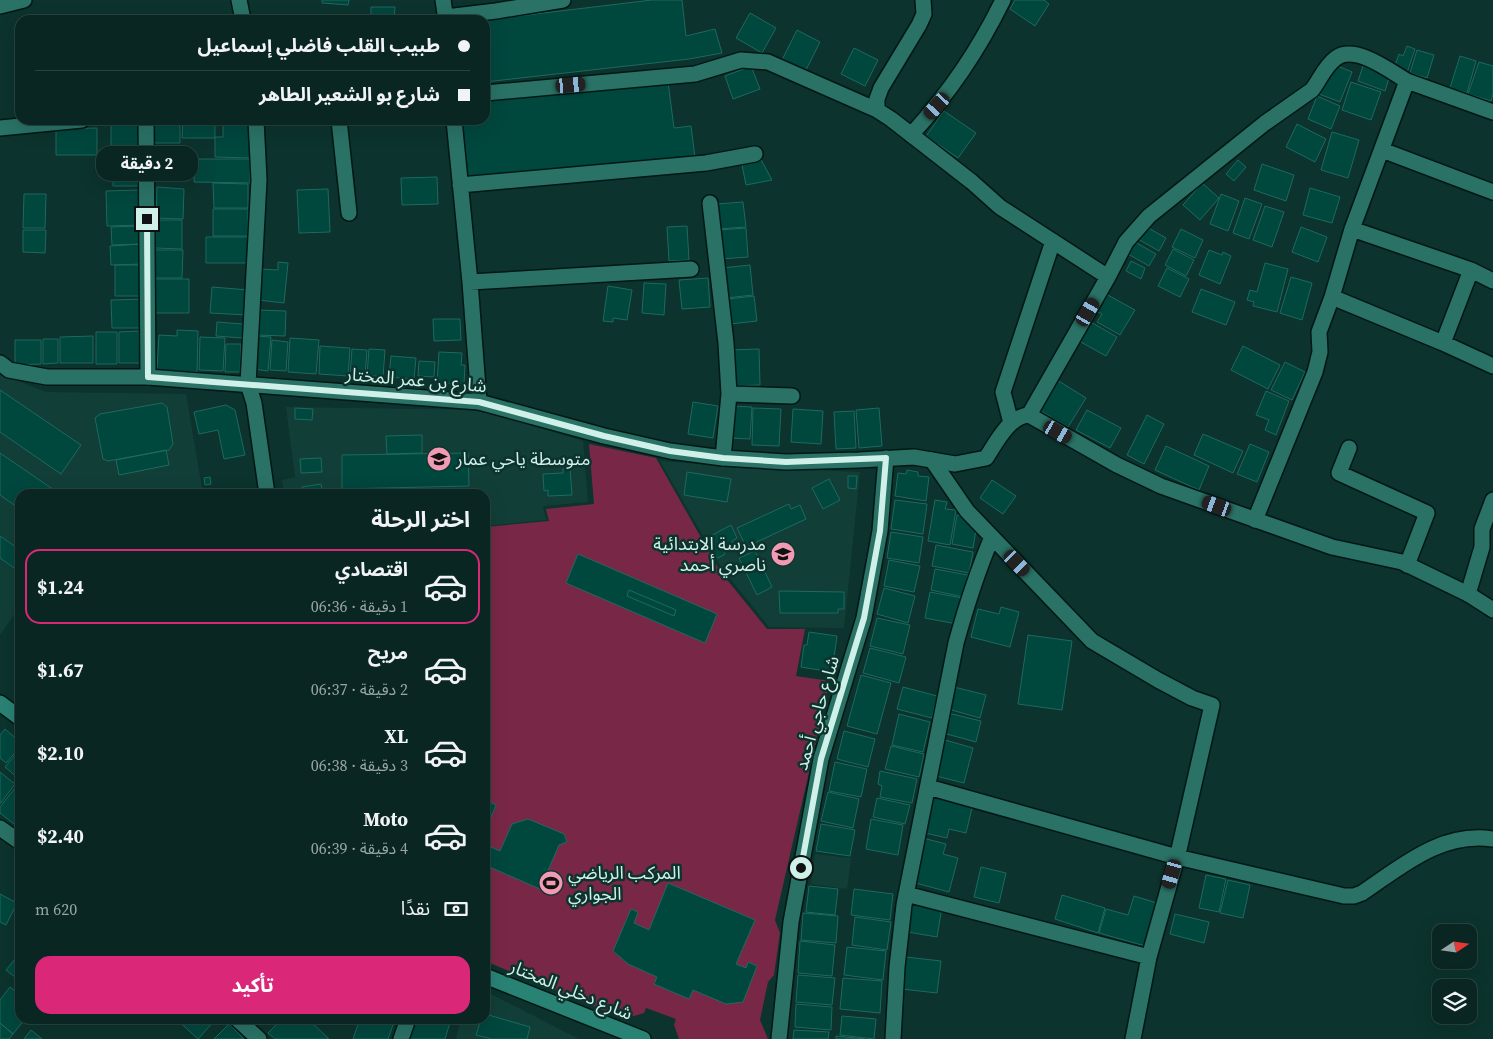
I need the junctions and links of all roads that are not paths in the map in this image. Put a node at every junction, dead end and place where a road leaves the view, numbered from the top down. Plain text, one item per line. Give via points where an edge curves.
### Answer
1 (24, 0) edge
2 (239, 0) edge
3 (443, 0) edge
4 (563, 0) edge
5 (923, 0) edge
6 (1003, 0) edge
7 (0, 6) edge
8 (241, 15) edge
9 (446, 15) edge
10 (471, 15) edge
11 (1407, 81) junction
12 (490, 93) edge
13 (877, 110) junction
14 (1493, 112) edge
15 (31, 125) edge
16 (146, 125) edge
17 (256, 125) edge
18 (340, 125) edge
19 (454, 125) edge
20 (0, 128) edge
21 (911, 134) junction
22 (1382, 150) junction
23 (755, 154) dead end
24 (460, 185) junction
25 (1493, 192) edge
26 (710, 202) dead end
27 (349, 213) dead end
28 (1352, 229) junction
29 (1053, 241) junction
30 (691, 269) dead end
31 (1471, 270) junction
32 (1108, 277) junction
33 (1493, 281) edge
34 (470, 282) junction
35 (1332, 297) junction
36 (1443, 343) junction
37 (0, 363) edge
38 (1493, 366) edge
39 (148, 377) junction
40 (248, 384) junction
41 (729, 394) junction
42 (792, 396) dead end
43 (479, 402) junction
44 (1029, 415) junction
45 (1011, 423) junction
46 (1349, 448) dead end
47 (723, 458) junction
48 (886, 458) junction
49 (932, 460) junction
50 (266, 489) edge
51 (1493, 500) edge
52 (1255, 520) junction
53 (992, 537) junction
54 (1487, 550) edge
55 (1407, 565) junction
56 (1468, 594) junction
57 (1493, 610) edge
58 (0, 703) edge
59 (15, 714) edge
60 (928, 787) junction
61 (0, 828) edge
62 (15, 838) edge
63 (1493, 839) edge
64 (1177, 857) junction
65 (906, 894) junction
66 (1148, 957) junction
67 (490, 978) edge
68 (242, 1024) edge
69 (406, 1024) edge
70 (259, 1039) edge
71 (401, 1039) edge
72 (643, 1039) edge
73 (779, 1039) edge
74 (893, 1039) edge
75 (1132, 1039) edge

1 - 7 street
2 - 8 street
3 - 9 street
4 - 10 street
5 - 13 street via 924,14 881,88
6 - 21 street via 972,58 937,106
11 - 14 street
11 - 22 street
11 - 32 street via 1370,58 1354,55 1337,57 1312,90 1265,123 1149,216 1126,242
12 - 13 street via 696,74 741,60 768,62
13 - 21 street
15 - 20 street
16 - 39 street
17 - 40 street via 259,180
18 - 27 street
19 - 24 street
21 - 29 street via 1000,208
22 - 25 street
22 - 28 street
23 - 24 street via 706,163
24 - 34 street
26 - 41 street
28 - 31 street
28 - 35 street
29 - 32 street
29 - 45 street via 1003,392
30 - 34 street
31 - 33 street
31 - 36 street
32 - 44 street
34 - 43 street
35 - 36 street
35 - 52 street via 1319,332 1316,372
36 - 38 street
37 - 39 street, شارع بن عمر المختار via 9,370 47,377
39 - 40 street, شارع بن عمر المختار
40 - 43 street, شارع بن عمر المختار
40 - 50 street via 254,403
41 - 42 street
41 - 47 street
43 - 47 street, شارع بن عمر المختار via 604,436 670,451
44 - 45 street
44 - 52 street via 1161,486
45 - 49 street, شارع بن عمر المختار via 986,458 955,464
46 - 55 street via 1339,472 1427,514
47 - 48 street, شارع بن عمر المختار via 786,462
48 - 49 street, شارع بن عمر المختار
48 - 73 street, شارع حاجي أحمد via 880,531 864,618 821,759 791,922
49 - 53 street via 967,511
51 - 54 street via 1482,529
52 - 55 street via 1332,547
53 - 60 street via 965,608 956,643
53 - 64 street via 1092,641 1158,680 1212,705
54 - 56 street
55 - 56 street
56 - 57 street
58 - 59 main road
60 - 64 street
60 - 65 street
61 - 62 street
63 - 64 street via 1456,840 1430,848 1354,896
64 - 66 street
65 - 66 street
65 - 74 street
66 - 75 street
67 - 72 main road, شارع دخلي المختار
68 - 70 street
69 - 71 street

